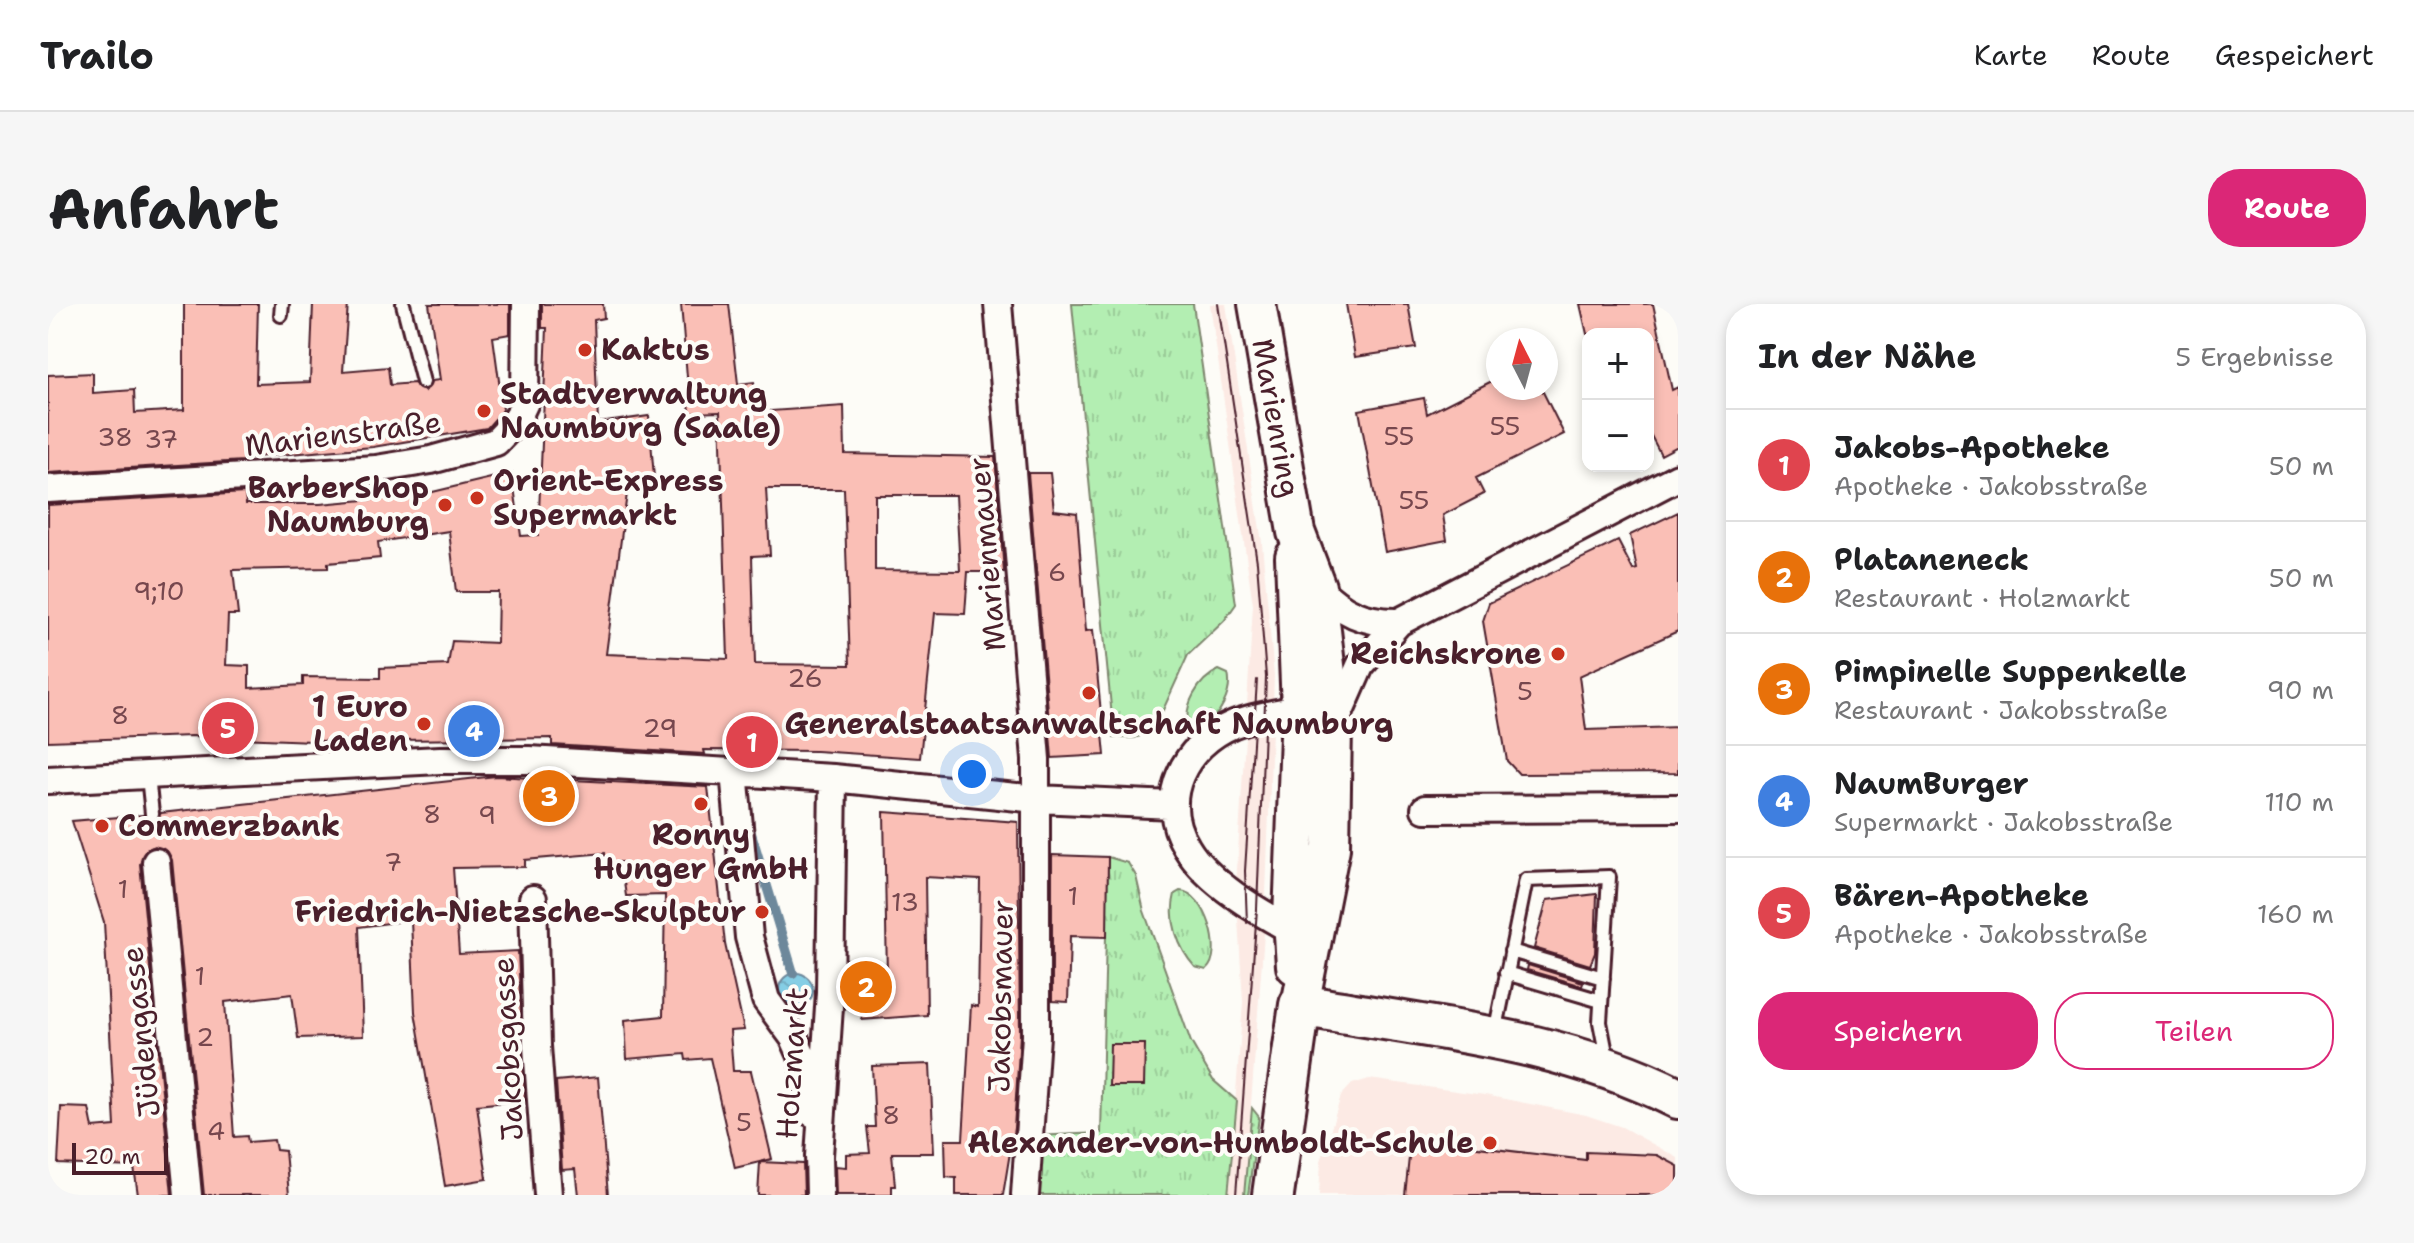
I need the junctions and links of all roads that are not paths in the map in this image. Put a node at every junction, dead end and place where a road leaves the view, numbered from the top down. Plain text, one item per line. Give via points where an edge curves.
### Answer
1 (403, 304) edge
2 (526, 304) edge
3 (998, 304) edge
4 (1257, 304) edge
5 (423, 382) dead end
6 (1678, 477) edge
7 (48, 489) edge
8 (1296, 532) junction
9 (1317, 587) junction
10 (1399, 622) junction
11 (1300, 709) junction
12 (1333, 726) junction
13 (734, 771) junction
14 (148, 776) junction
15 (833, 778) junction
16 (51, 781) edge
17 (1037, 799) junction
18 (1173, 805) junction
19 (1678, 808) edge
20 (1425, 809) dead end
21 (152, 814) dead end
22 (156, 862) dead end
23 (533, 899) dead end
24 (1292, 930) junction
25 (1511, 951) junction
26 (1506, 973) junction
27 (1603, 978) junction
28 (1601, 1001) junction
29 (1300, 1005) junction
30 (1494, 1036) junction
31 (1610, 1068) junction
32 (1678, 1098) edge
33 (819, 1156) junction
34 (188, 1195) edge
35 (548, 1195) edge
36 (820, 1195) edge
37 (1025, 1195) edge
38 (1273, 1195) edge

1 - 5 lane
2 - 7 street, Marienstraße via 525,402 496,442 376,469
3 - 17 street, Marienmauer
4 - 8 main road, Marienring
6 - 10 street
8 - 9 main road
8 - 11 main road via 1293,582
9 - 10 street via 1356,617
9 - 12 main road
10 - 12 street via 1355,674
11 - 18 street via 1236,723 1209,739 1185,763
11 - 24 main road
12 - 29 main road via 1331,848
13 - 14 street via 440,760
13 - 15 street
13 - 33 street, Holzmarkt via 749,937 766,1000 802,1056
14 - 16 street
14 - 21 lane
15 - 17 street
15 - 33 street, Holzmarkt via 830,992
17 - 18 street
17 - 37 street, Jakobsmauer via 1036,1036
18 - 24 street via 1182,839 1196,861
19 - 20 street
22 - 34 street, Jüdengasse
23 - 35 street, Jakobsgasse
24 - 29 main road
25 - 26 lane
25 - 27 lane
25 - 27 lane via 1526,880 1609,877
26 - 28 lane
26 - 30 lane
27 - 28 lane
28 - 31 lane
29 - 30 main road
29 - 38 main road
30 - 31 main road
31 - 32 main road
33 - 36 street

